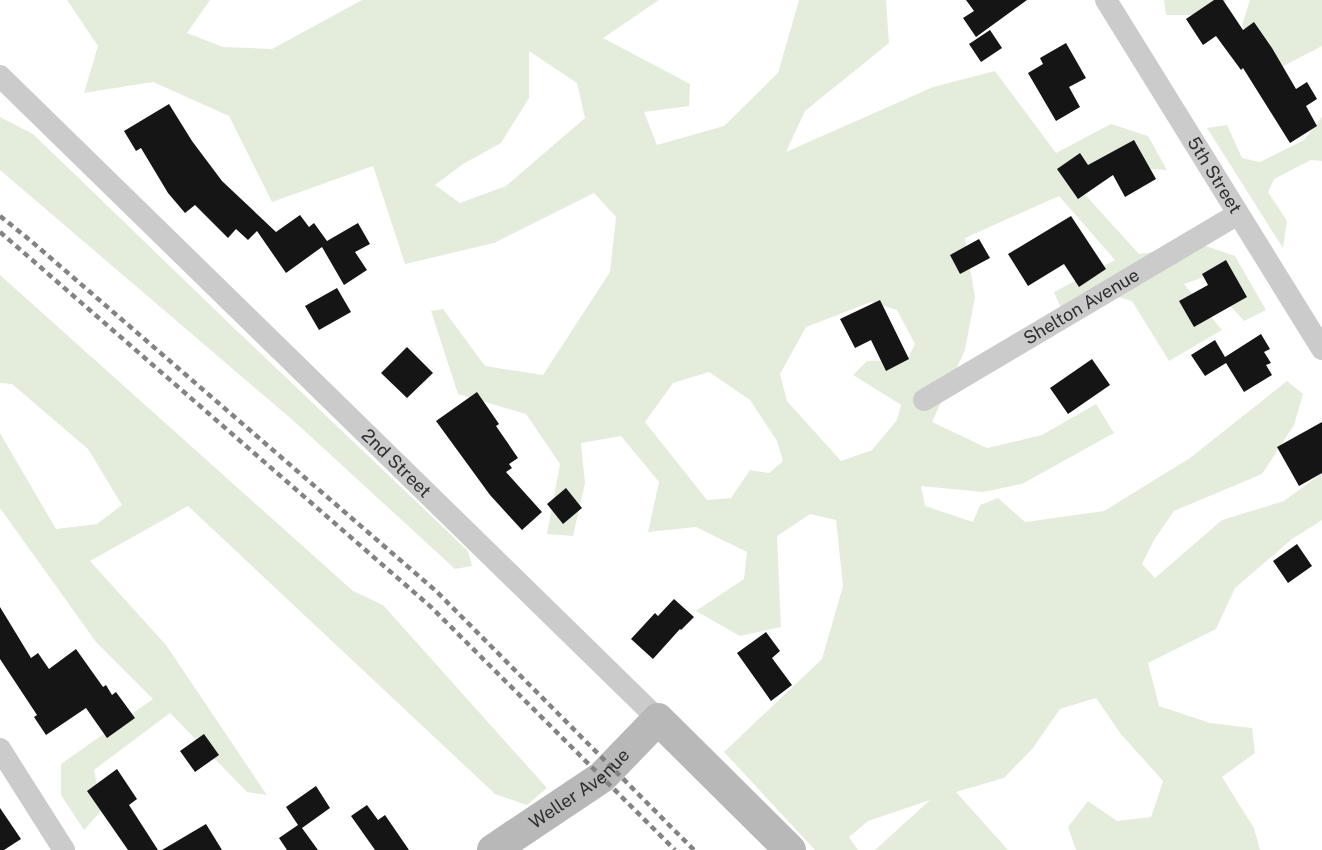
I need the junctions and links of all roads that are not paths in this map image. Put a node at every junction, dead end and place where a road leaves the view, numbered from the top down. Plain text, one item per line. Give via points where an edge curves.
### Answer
1 (1106, 0) edge
2 (0, 76) edge
3 (1238, 214) junction
4 (1322, 349) edge
5 (924, 400) dead end
6 (658, 719) junction
7 (0, 749) edge
8 (64, 850) edge
9 (493, 850) edge
10 (790, 850) edge

1 - 3 street, 5th Street
2 - 6 street, 2nd Street
3 - 4 street, 5th Street
3 - 5 street, Shelton Avenue
6 - 9 street, Weller Avenue via 602,777
6 - 10 street, 2nd Street
7 - 8 street

